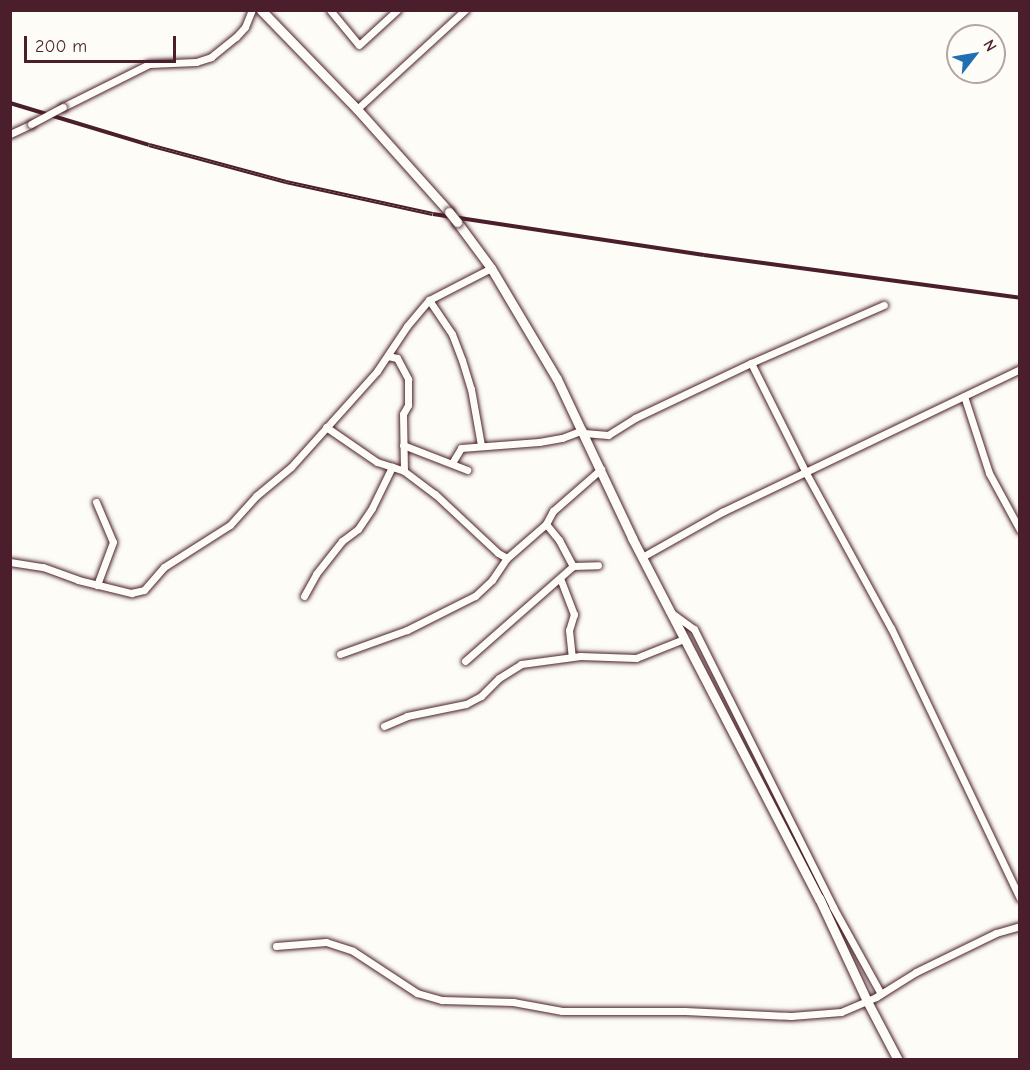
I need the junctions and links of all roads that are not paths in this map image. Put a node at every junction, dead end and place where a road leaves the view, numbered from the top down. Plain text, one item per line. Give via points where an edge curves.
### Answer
1 (252, 10) edge
2 (261, 10) edge
3 (330, 10) edge
4 (397, 10) edge
5 (465, 10) edge
6 (357, 109) junction
7 (10, 134) edge
8 (491, 268) junction
9 (429, 300) junction
10 (884, 305) dead end
11 (388, 356) junction
12 (751, 363) junction
13 (1020, 369) edge
14 (964, 396) junction
15 (326, 427) junction
16 (583, 431) junction
17 (403, 445) junction
18 (481, 445) junction
19 (452, 463) junction
20 (392, 467) junction
21 (601, 469) junction
22 (467, 470) dead end
23 (404, 471) junction
24 (806, 473) junction
25 (96, 502) dead end
26 (546, 524) junction
27 (1020, 530) edge
28 (642, 557) junction
29 (507, 558) junction
30 (10, 562) edge
31 (598, 565) dead end
32 (573, 566) junction
33 (560, 578) junction
34 (97, 585) junction
35 (304, 596) dead end
36 (669, 610) junction
37 (684, 639) junction
38 (340, 654) dead end
39 (572, 657) junction
40 (465, 661) dead end
41 (384, 726) dead end
42 (1020, 898) edge
43 (1020, 926) edge
44 (276, 946) dead end
45 (881, 994) junction
46 (867, 1001) junction
47 (898, 1059) edge

1 - 7 street, bridge via 245,27 210,57 196,62 149,64
2 - 6 main road
3 - 4 street via 359,45
5 - 6 street
6 - 8 main road, bridge via 449,212
8 - 9 street
8 - 16 main road
9 - 11 street
9 - 18 street via 452,334 462,360
10 - 12 street
11 - 15 street
11 - 17 street via 397,358 408,379
12 - 16 street via 635,418 608,435
12 - 24 street
13 - 14 street
14 - 24 street
14 - 27 street via 989,472
15 - 20 street via 377,462
15 - 34 street via 230,525 164,567 144,590 131,593
16 - 18 street via 539,442
16 - 21 main road
17 - 19 street
17 - 23 street
18 - 19 street via 461,448
19 - 22 street
20 - 23 street
20 - 35 street via 368,515 342,541
21 - 26 street via 553,511
21 - 28 main road
23 - 29 street
24 - 28 street via 722,512
24 - 42 street via 891,628
25 - 34 street via 113,542
26 - 29 street
26 - 32 street
28 - 36 main road
29 - 38 street via 475,596 407,630
30 - 34 street via 43,567
31 - 32 street
32 - 33 street
33 - 39 street via 574,614 569,630
33 - 40 street
36 - 37 main road
36 - 45 street via 694,629
37 - 39 street via 636,658
37 - 46 main road via 819,898
39 - 41 street via 521,664 466,704 407,716
43 - 45 street via 996,933 924,968
44 - 46 street via 326,942 353,951 423,996 452,1001 513,1002 562,1011 791,1016 841,1012
45 - 46 street
46 - 47 main road

